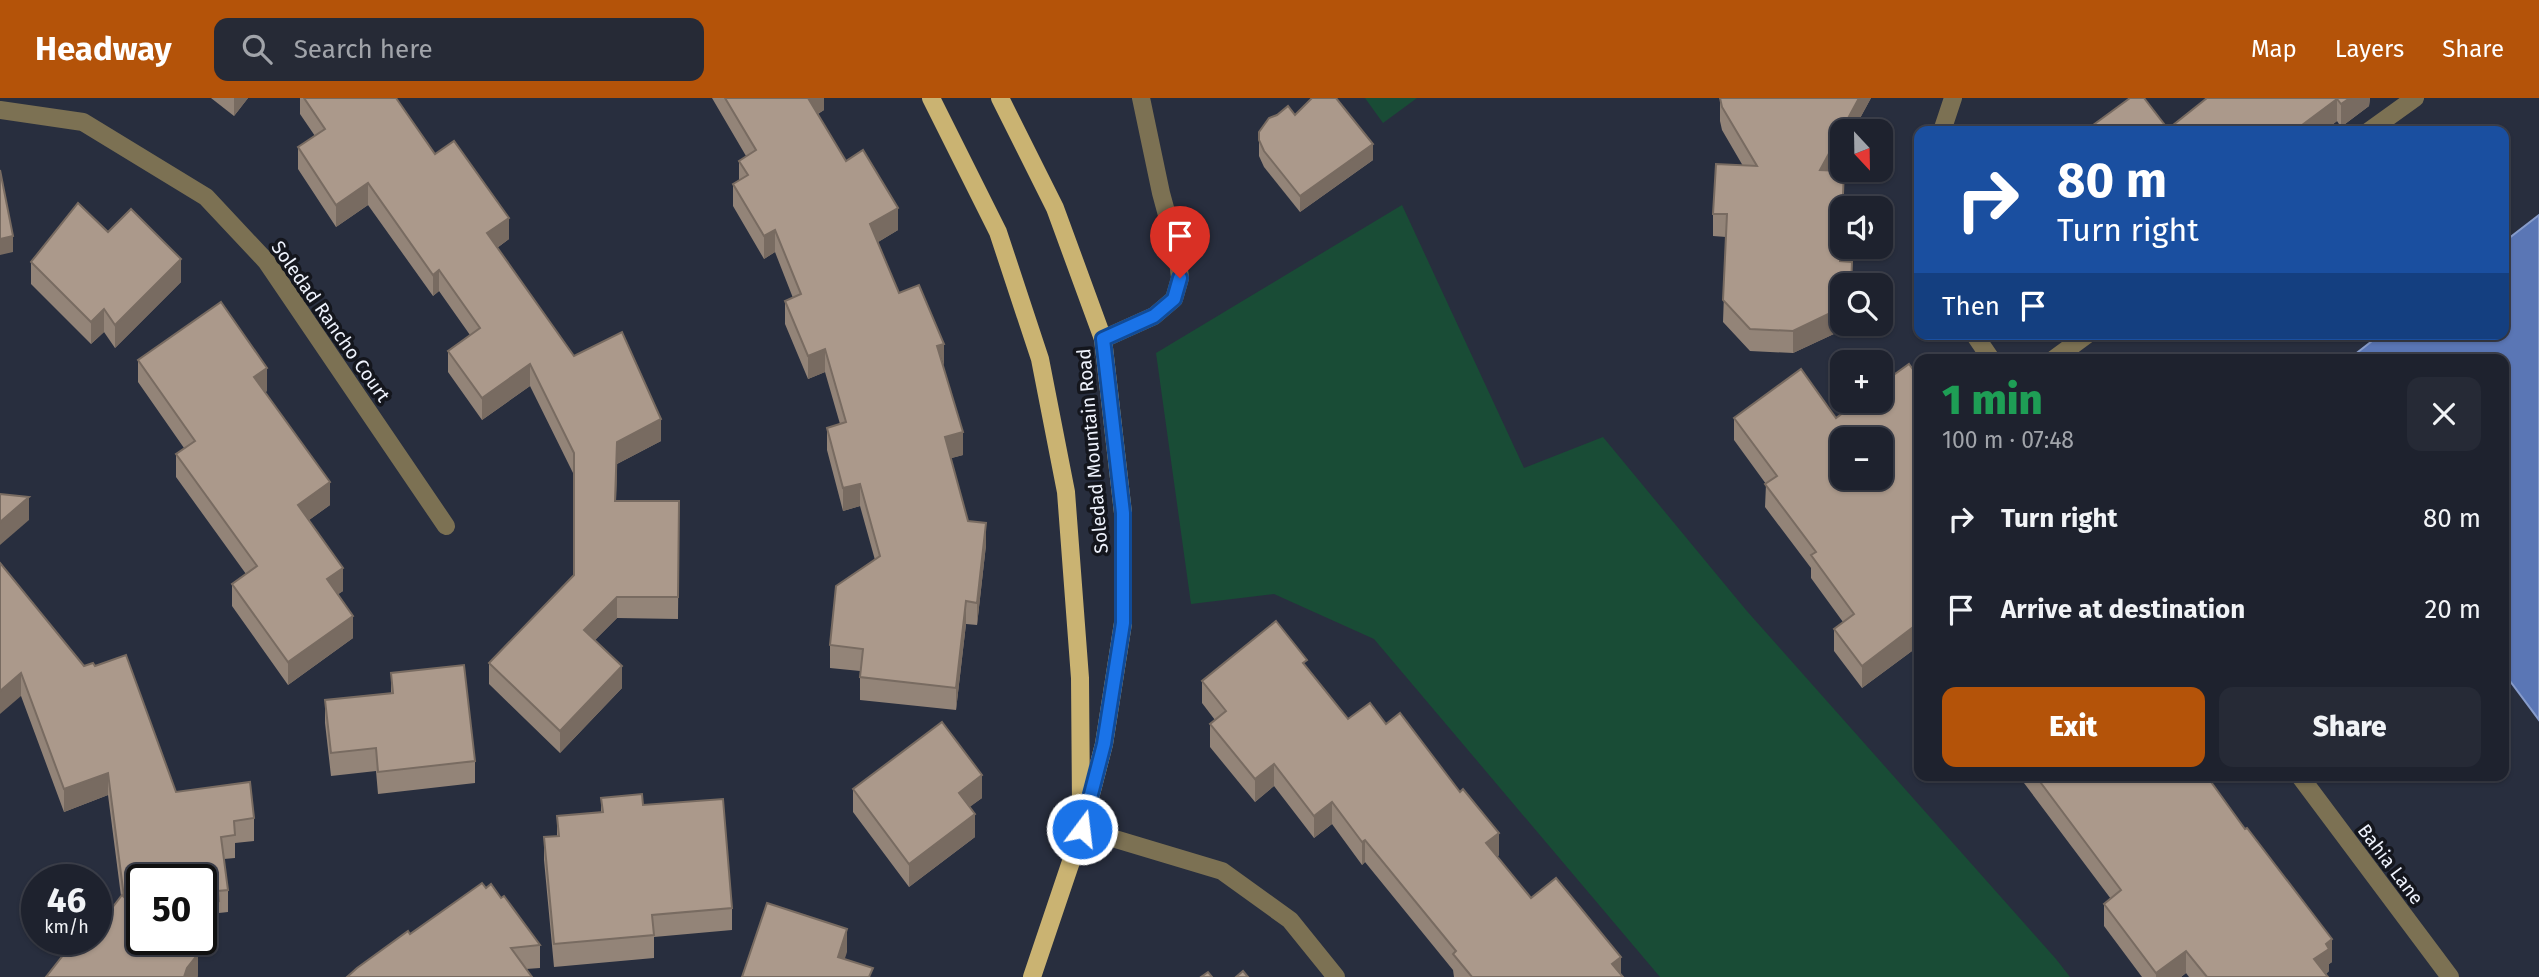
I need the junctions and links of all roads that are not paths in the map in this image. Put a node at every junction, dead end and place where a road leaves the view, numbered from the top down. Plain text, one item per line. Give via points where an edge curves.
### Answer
1 (931, 98) edge
2 (1000, 98) edge
3 (1141, 98) edge
4 (1953, 98) edge
5 (2416, 98) edge
6 (0, 110) edge
7 (1944, 126) edge
8 (2376, 126) edge
9 (1103, 339) junction
10 (2080, 340) edge
11 (2061, 354) edge
12 (446, 526) dead end
13 (2303, 781) edge
14 (1082, 829) junction
15 (1032, 977) edge
16 (1336, 977) edge
17 (2450, 977) edge

1 - 14 main road via 998,232 1040,359 1066,492 1080,678
2 - 9 main road, Soledad Mountain Road via 1055,208
3 - 9 street via 1180,278 1174,299 1154,316
4 - 7 street
5 - 8 street
6 - 12 street, Soledad Rancho Court via 83,122 206,197 266,261
9 - 14 main road, Soledad Mountain Road via 1123,513 1123,623 1104,744
10 - 11 street
13 - 17 street, Bahia Lane
14 - 15 main road, Soledad Mountain Road
14 - 16 street via 1222,871 1290,920

